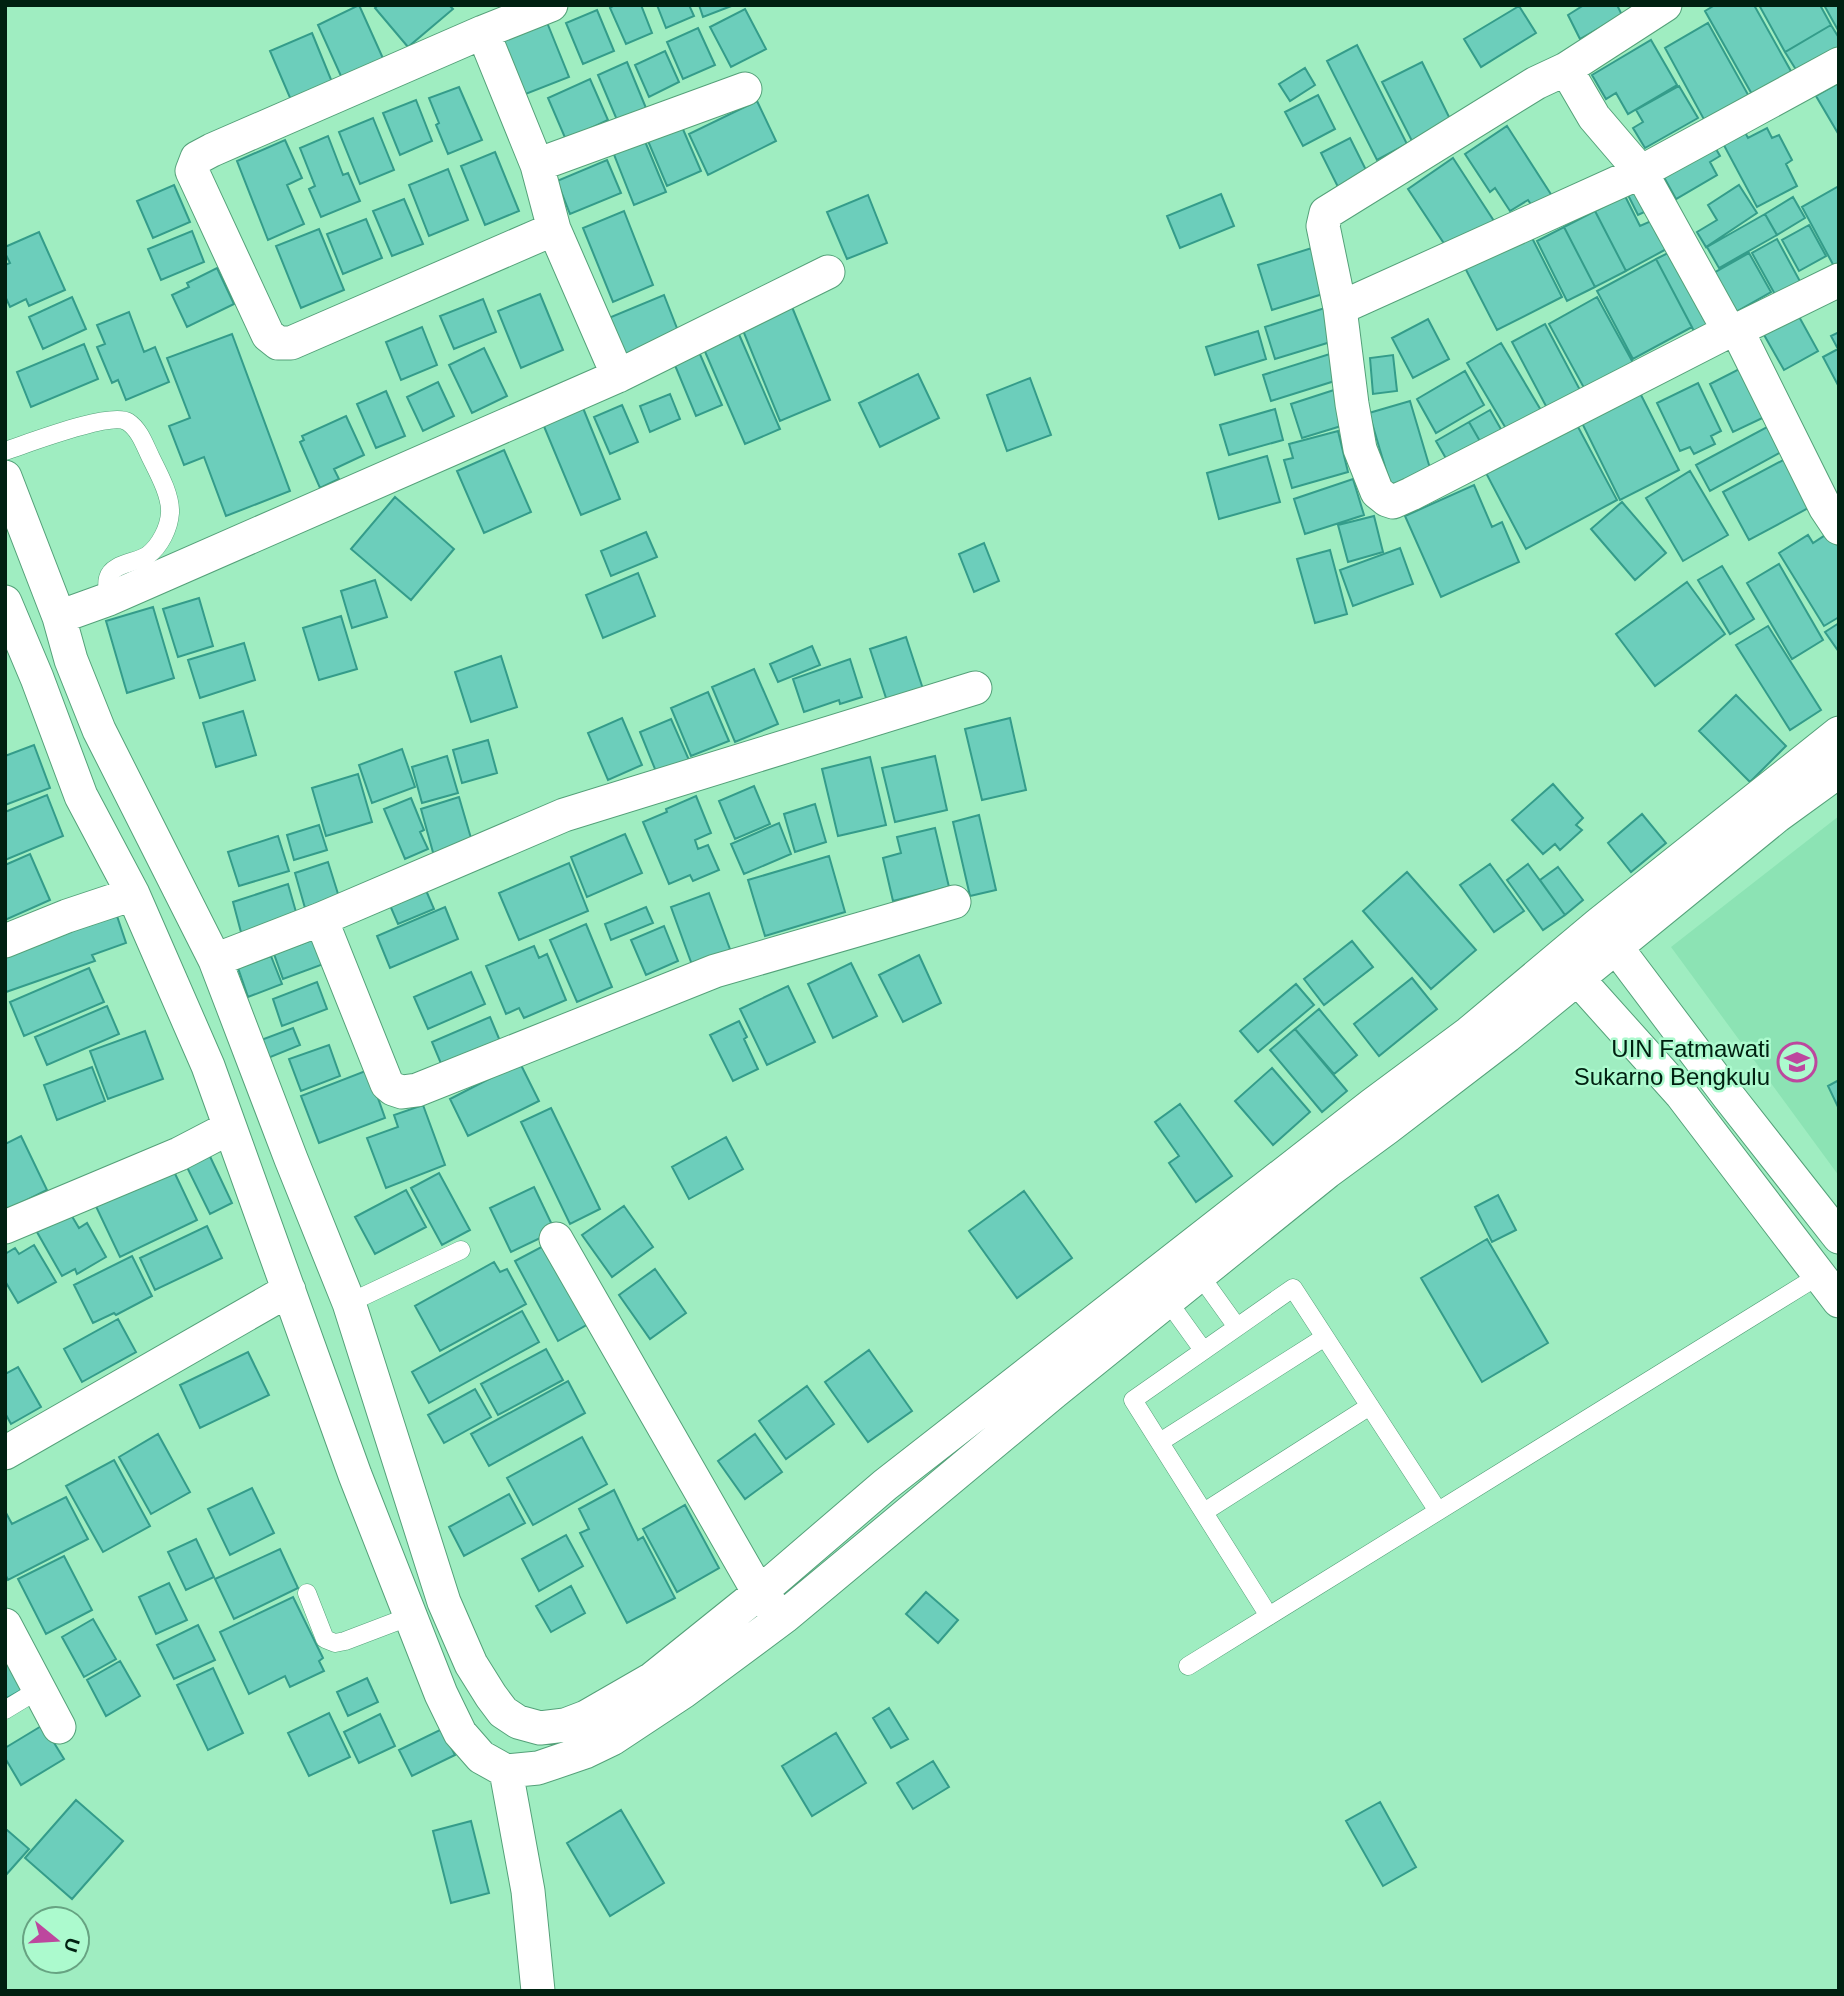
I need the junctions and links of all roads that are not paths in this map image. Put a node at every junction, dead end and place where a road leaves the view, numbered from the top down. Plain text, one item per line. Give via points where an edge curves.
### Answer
1 (551, 5) edge
2 (1665, 5) edge
3 (483, 32) junction
4 (1839, 64) edge
5 (1566, 69) junction
6 (745, 89) dead end
7 (537, 165) junction
8 (1641, 172) junction
9 (554, 229) junction
10 (828, 272) dead end
11 (1839, 280) edge
12 (1340, 309) junction
13 (1733, 330) junction
14 (618, 376) junction
15 (5, 452) edge
16 (5, 477) edge
17 (1834, 512) edge
18 (109, 599) junction
19 (5, 602) edge
20 (59, 617) junction
21 (71, 660) junction
22 (37, 678) junction
23 (975, 688) dead end
24 (1839, 733) edge
25 (1839, 771) edge
26 (133, 894) junction
27 (954, 902) dead end
28 (321, 919) junction
29 (1608, 935) junction
30 (5, 941) edge
31 (215, 960) junction
32 (1577, 978) junction
33 (1729, 1097) junction
34 (1380, 1117) junction
35 (1699, 1119) junction
36 (229, 1128) junction
37 (5, 1227) edge
38 (1839, 1237) edge
39 (556, 1239) dead end
40 (461, 1251) dead end
41 (1199, 1274) junction
42 (1818, 1276) junction
43 (289, 1290) junction
44 (1167, 1300) junction
45 (1839, 1301) edge
46 (349, 1303) junction
47 (1237, 1327) junction
48 (1325, 1337) junction
49 (1203, 1350) junction
50 (1370, 1406) junction
51 (1160, 1442) junction
52 (5, 1453) edge
53 (1438, 1511) junction
54 (1204, 1512) junction
55 (307, 1592) dead end
56 (760, 1593) junction
57 (444, 1602) junction
58 (409, 1616) junction
59 (784, 1616) junction
60 (1269, 1616) junction
61 (5, 1625) edge
62 (1188, 1667) dead end
63 (38, 1690) junction
64 (5, 1710) edge
65 (59, 1727) dead end
66 (506, 1771) junction
67 (538, 1991) edge

1 - 3 street
2 - 5 street
3 - 7 street
3 - 9 street via 204,154 192,171 268,335 278,343 292,343
4 - 8 street
5 - 8 street via 1594,117
5 - 12 street via 1326,213 1323,226
6 - 7 street
7 - 9 street
8 - 12 street
8 - 13 street
9 - 14 street
10 - 14 street
11 - 13 street
12 - 13 street via 1360,449 1377,492 1393,502
13 - 17 street
14 - 18 street
15 - 18 lane via 112,419 122,419 137,430 158,472 170,514 161,542 148,555 109,574
16 - 20 street
18 - 20 street
19 - 22 street
20 - 21 street
21 - 22 street
21 - 31 street via 99,730
22 - 26 street via 81,796
23 - 28 street via 564,814
24 - 29 street
25 - 29 street
26 - 30 street
26 - 36 street via 208,1066
27 - 28 street via 715,971 443,1081 402,1092 387,1084
28 - 31 street
29 - 32 street
29 - 33 street
29 - 34 street via 1469,1033
31 - 46 street
32 - 34 street via 1507,1036
32 - 35 street
33 - 35 street
33 - 38 street
34 - 41 street via 1327,1171
34 - 56 street via 885,1485
35 - 42 street
36 - 37 street via 179,1154
36 - 43 street
39 - 56 street
40 - 46 lane
41 - 44 street
41 - 47 lane
42 - 45 street
42 - 53 lane
43 - 52 street
43 - 58 street
44 - 49 lane
44 - 59 street
46 - 57 street
47 - 48 lane via 1293,1288
47 - 49 lane
48 - 50 lane
48 - 51 lane
49 - 51 lane via 1133,1400
50 - 53 lane
50 - 54 lane
51 - 54 lane
53 - 60 lane
54 - 60 lane
55 - 58 lane via 325,1639 335,1643
56 - 57 street via 652,1679 586,1717 540,1728 503,1712 471,1664
56 - 59 street
57 - 58 lane
58 - 66 street via 460,1733 481,1756
59 - 66 street via 611,1739 537,1768
60 - 62 lane
61 - 63 street
63 - 64 lane
63 - 65 street
66 - 67 street via 528,1891

